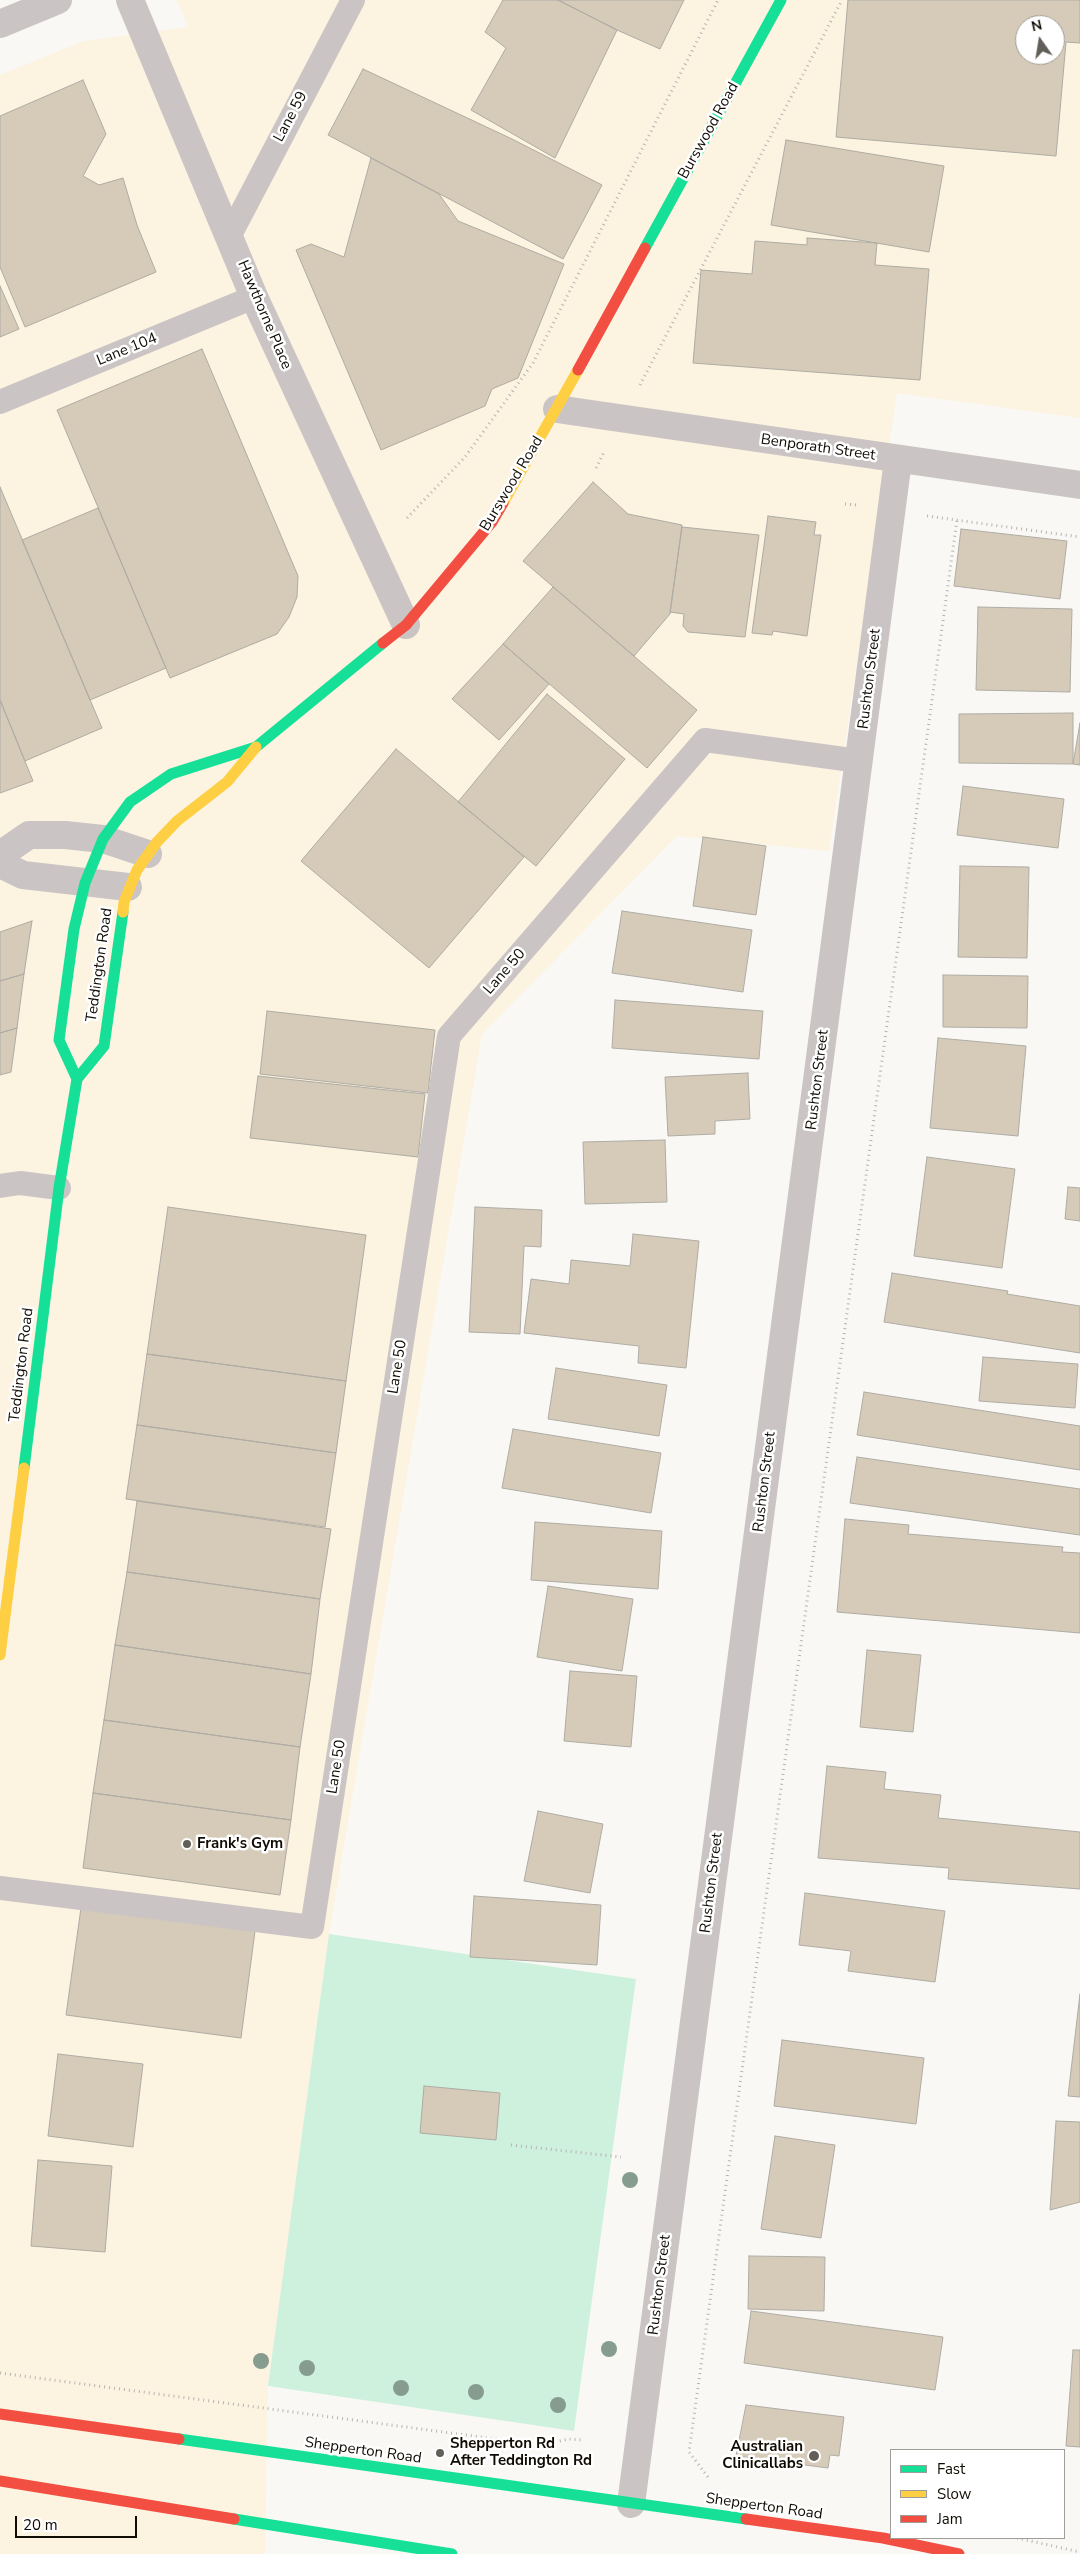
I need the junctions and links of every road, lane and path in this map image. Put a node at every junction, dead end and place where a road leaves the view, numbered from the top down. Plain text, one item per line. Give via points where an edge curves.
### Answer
1 (58, 0) edge
2 (130, 0) edge
3 (353, 0) edge
4 (718, 0) edge
5 (781, 0) edge
6 (842, 0) edge
7 (2, 17) edge
8 (230, 235) junction
9 (254, 297) junction
10 (0, 402) edge
11 (557, 409) junction
12 (622, 419) junction
13 (898, 460) junction
14 (596, 468) dead end
15 (1080, 485) edge
16 (845, 504) dead end
17 (891, 510) junction
18 (407, 518) dead end
19 (957, 520) junction
20 (1080, 538) edge
21 (406, 625) junction
22 (256, 747) junction
23 (859, 761) junction
24 (103, 839) junction
25 (148, 854) junction
26 (0, 855) edge
27 (0, 864) edge
28 (85, 883) junction
29 (128, 887) junction
30 (77, 1079) junction
31 (0, 1186) edge
32 (59, 1188) junction
33 (0, 1655) edge
34 (0, 1888) edge
35 (511, 2144) dead end
36 (620, 2157) dead end
37 (0, 2373) edge
38 (0, 2414) edge
39 (582, 2440) dead end
40 (689, 2452) dead end
41 (0, 2480) edge
42 (631, 2504) junction
43 (1022, 2539) edge
44 (1080, 2552) edge
45 (452, 2554) edge
46 (959, 2554) edge

1 - 7 street
2 - 8 street, Hawthorne Place
3 - 8 lane, Lane 59
4 - 18 path via 532,363 465,457
5 - 11 main road, Burswood Road
6 - 12 path
8 - 9 street, Hawthorne Place
9 - 10 lane, Lane 104
9 - 21 street, Hawthorne Place
11 - 12 street, Benporath Street
11 - 21 main road, Burswood Road via 492,522
12 - 13 street, Benporath Street
12 - 14 path
13 - 15 street, Benporath Street
13 - 17 street, Rushton Street
16 - 17 path
17 - 19 path
17 - 23 street, Rushton Street
19 - 20 path
19 - 40 path
21 - 22 main road, Burswood Road
22 - 24 main road, Burswood Road via 171,774 130,802
22 - 25 main road, Teddington Road via 227,782 177,821
23 - 34 lane, Lane 50 via 705,740 449,1036 312,1928
23 - 42 street, Rushton Street
24 - 25 street
24 - 26 street via 29,835
24 - 28 main road, Teddington Road
25 - 29 main road, Teddington Road
27 - 28 street via 23,875
28 - 29 street
28 - 30 main road, Teddington Road via 74,929 59,1040
29 - 30 main road, Teddington Road via 120,917 104,1046
30 - 32 main road, Teddington Road
31 - 32 lane via 20,1183
32 - 33 main road, Teddington Road
35 - 36 path
37 - 39 path via 541,2445 569,2439
38 - 42 main road, Shepperton Road
41 - 45 main road
42 - 46 main road, Shepperton Road via 883,2538
43 - 44 path

